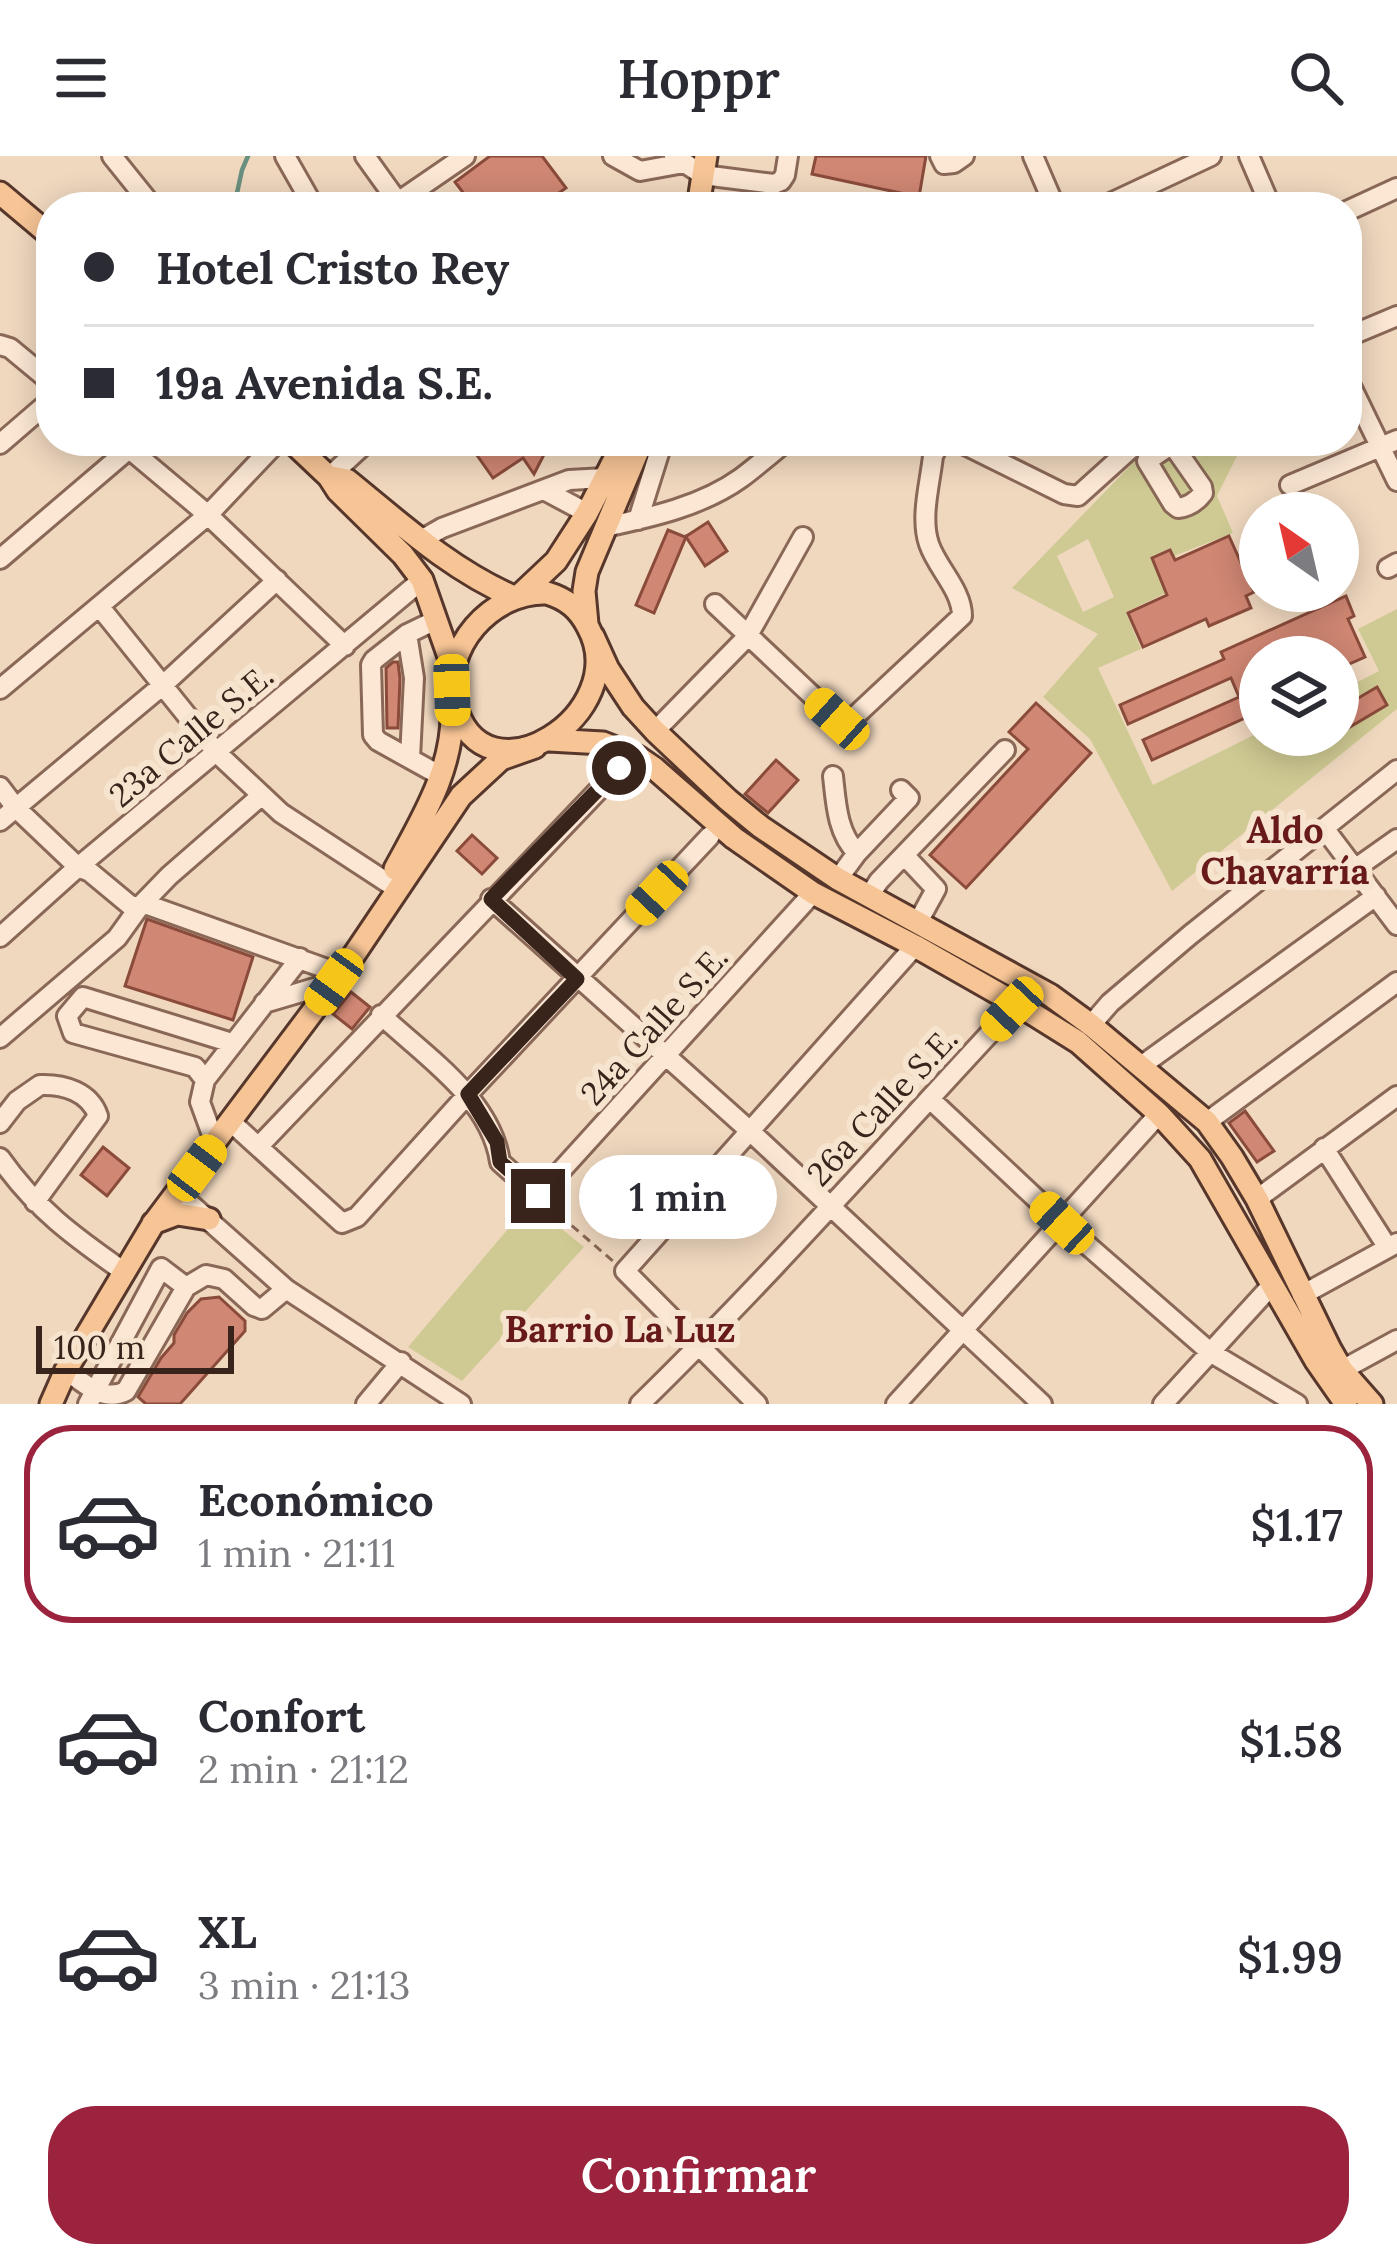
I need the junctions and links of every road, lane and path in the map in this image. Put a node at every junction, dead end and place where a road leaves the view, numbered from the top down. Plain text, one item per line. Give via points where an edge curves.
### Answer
1 (112, 156) edge
2 (285, 156) edge
3 (364, 156) edge
4 (614, 156) edge
5 (788, 156) edge
6 (940, 156) edge
7 (964, 156) edge
8 (1033, 156) edge
9 (1211, 156) edge
10 (1249, 156) edge
11 (451, 160) edge
12 (694, 165) edge
13 (1397, 188) edge
14 (141, 192) edge
15 (305, 192) edge
16 (391, 192) edge
17 (414, 192) edge
18 (1049, 192) edge
19 (1134, 192) edge
20 (1265, 192) edge
21 (0, 193) edge
22 (1362, 204) edge
23 (36, 223) edge
24 (1397, 316) edge
25 (1362, 331) edge
26 (0, 345) edge
27 (36, 370) edge
28 (1362, 401) edge
29 (36, 413) edge
30 (1389, 443) edge
31 (0, 444) edge
32 (112, 456) edge
33 (137, 456) edge
34 (264, 456) edge
35 (307, 456) edge
36 (351, 456) edge
37 (616, 456) edge
38 (636, 456) edge
39 (657, 456) edge
40 (769, 456) edge
41 (934, 456) edge
42 (987, 456) edge
43 (1122, 456) edge
44 (1358, 456) edge
45 (329, 477) junction
46 (605, 478) junction
47 (1397, 481) edge
48 (1290, 485) dead end
49 (544, 490) junction
50 (587, 513) junction
51 (208, 515) junction
52 (638, 520) junction
53 (605, 527) junction
54 (803, 537) dead end
55 (421, 540) junction
56 (0, 559) edge
57 (277, 580) junction
58 (422, 580) junction
59 (517, 595) junction
60 (715, 604) dead end
61 (99, 606) junction
62 (436, 620) junction
63 (590, 630) junction
64 (407, 634) junction
65 (747, 637) junction
66 (345, 646) junction
67 (453, 680) junction
68 (163, 686) junction
69 (0, 689) edge
70 (655, 731) junction
71 (542, 743) junction
72 (1005, 750) dead end
73 (218, 753) junction
74 (632, 754) junction
75 (410, 758) junction
76 (1397, 770) edge
77 (441, 776) junction
78 (833, 776) dead end
79 (0, 787) edge
80 (901, 790) dead end
81 (262, 795) junction
82 (16, 808) junction
83 (0, 821) edge
84 (1324, 828) junction
85 (710, 836) dead end
86 (1397, 839) edge
87 (856, 853) junction
88 (905, 856) junction
89 (78, 867) junction
90 (1356, 868) junction
91 (838, 879) junction
92 (388, 883) junction
93 (814, 893) junction
94 (869, 896) junction
95 (1376, 896) junction
96 (491, 899) junction
97 (140, 906) junction
98 (918, 922) junction
99 (1397, 925) edge
100 (0, 937) edge
101 (915, 946) junction
102 (300, 958) junction
103 (342, 971) junction
104 (577, 979) junction
105 (1397, 982) edge
106 (264, 1003) junction
107 (1017, 1004) junction
108 (381, 1015) junction
109 (1094, 1027) junction
110 (0, 1037) edge
111 (232, 1043) junction
112 (665, 1057) junction
113 (1142, 1066) junction
114 (205, 1080) junction
115 (468, 1094) junction
116 (930, 1099) junction
117 (1395, 1104) edge
118 (1159, 1114) junction
119 (231, 1122) junction
120 (1207, 1122) junction
121 (0, 1123) edge
122 (750, 1131) junction
123 (215, 1143) junction
124 (259, 1146) junction
125 (1324, 1148) junction
126 (0, 1158) edge
127 (178, 1192) junction
128 (538, 1196) junction
129 (1257, 1199) junction
130 (35, 1202) junction
131 (831, 1205) junction
132 (209, 1219) junction
133 (1062, 1223) junction
134 (153, 1224) junction
135 (1392, 1246) edge
136 (123, 1271) junction
137 (625, 1271) junction
138 (1271, 1286) junction
139 (187, 1287) junction
140 (286, 1288) junction
141 (1302, 1295) junction
142 (964, 1333) junction
143 (1397, 1340) edge
144 (699, 1347) junction
145 (1210, 1352) junction
146 (1316, 1361) junction
147 (401, 1362) junction
148 (1342, 1370) junction
149 (87, 1386) edge
150 (51, 1404) edge
151 (365, 1404) edge
152 (461, 1404) edge
153 (640, 1404) edge
154 (757, 1404) edge
155 (896, 1404) edge
156 (1042, 1404) edge
157 (1162, 1404) edge
158 (1297, 1404) edge
159 (1346, 1404) edge
160 (1358, 1404) edge
161 (1372, 1404) edge

1 - 14 street
2 - 15 street
3 - 16 street
4 - 12 street via 640,171
5 - 12 street via 774,184
6 - 7 street via 944,164
8 - 18 street
9 - 19 street
10 - 20 street
11 - 17 street
13 - 22 street
21 - 23 main road
24 - 25 street
26 - 27 street
28 - 30 street
29 - 31 street
30 - 47 street
32 - 56 street
33 - 51 street
34 - 51 street
35 - 45 main road
36 - 45 street
37 - 46 main road
38 - 53 main road
39 - 52 street
40 - 52 street via 708,497
41 - 65 street via 925,526 962,616 844,722
42 - 43 street via 1078,496
44 - 48 street
45 - 55 main road via 347,480
45 - 58 main road
46 - 49 street
46 - 50 main road
49 - 50 street
49 - 55 street
50 - 59 main road via 556,561
51 - 57 street
51 - 61 street
52 - 53 street
53 - 63 main road via 584,583
54 - 65 street
55 - 59 main road via 479,581
57 - 66 street
57 - 68 street
58 - 62 main road
58 - 66 street, 23a Calle S.E.
59 - 63 main road via 557,596
59 - 67 main road via 474,628
60 - 65 street
61 - 68 street
61 - 69 street
62 - 64 street
62 - 67 main road
63 - 70 main road via 617,686
63 - 71 main road via 596,664 588,695 571,722
64 - 75 street
64 - 75 street via 374,661 372,708 374,735
65 - 70 street
66 - 73 street, 23a Calle S.E.
67 - 71 main road via 461,722 477,740 500,749
67 - 77 main road via 453,732
68 - 73 street
68 - 82 street
70 - 91 main road via 744,813
71 - 74 main road via 603,743
71 - 103 main road via 501,759 473,782
72 - 88 street
73 - 81 street
73 - 89 street, 23a Calle S.E.
74 - 93 main road
74 - 96 street
75 - 77 street
76 - 84 street
77 - 92 main road
78 - 87 street via 845,842
79 - 82 street
80 - 87 street via 909,798
81 - 92 street
81 - 97 street
82 - 83 street
82 - 89 street
84 - 90 street
84 - 109 street via 1110,1003
85 - 104 street
86 - 90 street
87 - 91 street
88 - 94 street
88 - 98 street via 936,889
89 - 97 street
89 - 100 street, 23a Calle S.E.
90 - 95 street
91 - 94 main road
92 - 103 main road
93 - 101 main road
93 - 112 street, 24a Calle S.E.
94 - 98 main road
95 - 99 street
95 - 113 street
96 - 104 street
96 - 108 street
97 - 102 street
97 - 110 street via 116,938
98 - 109 main road
101 - 107 main road
101 - 122 street
102 - 103 street
102 - 106 street
103 - 106 street
103 - 119 main road
104 - 112 street
104 - 115 street
105 - 120 street
106 - 111 street
107 - 116 street, 26a Calle S.E.
107 - 118 main road via 1078,1042
108 - 115 street
108 - 124 street
109 - 113 main road
109 - 118 main road
111 - 114 street
111 - 114 street via 83,997 68,1016 73,1033 195,1067
112 - 122 street
112 - 128 street, 24a Calle S.E.
113 - 120 main road
114 - 123 street via 200,1102
115 - 124 street via 357,1217 342,1223
115 - 128 street via 500,1162
116 - 131 street, 26a Calle S.E.
116 - 133 street
117 - 125 street
118 - 129 main road
118 - 133 street
118 - 138 main road via 1212,1178
119 - 123 main road
119 - 124 street
120 - 129 main road
121 - 130 street via 40,1085 69,1088 94,1105 98,1116
122 - 131 street
122 - 137 street
123 - 127 main road
125 - 129 street
125 - 135 street
126 - 130 street
127 - 132 street
127 - 134 main road
128 - 137 path
129 - 141 main road
129 - 146 main road via 1262,1245
130 - 136 street
131 - 142 street
131 - 144 street, 26a Calle S.E.
132 - 134 main road via 178,1214
132 - 140 street
133 - 142 street
133 - 145 street
134 - 136 main road
135 - 141 street
136 - 149 main road
137 - 144 street
138 - 145 street
138 - 146 main road
139 - 140 street via 206,1275 224,1279 262,1309
139 - 149 street via 126,1391 117,1396
139 - 149 street via 161,1268
140 - 147 street
141 - 148 main road
142 - 155 street
142 - 156 street
143 - 148 street
144 - 153 street, 26a Calle S.E.
144 - 154 street
145 - 157 street
145 - 158 street
146 - 159 main road
147 - 151 street
147 - 152 street
148 - 160 main road
148 - 161 main road
149 - 150 main road

